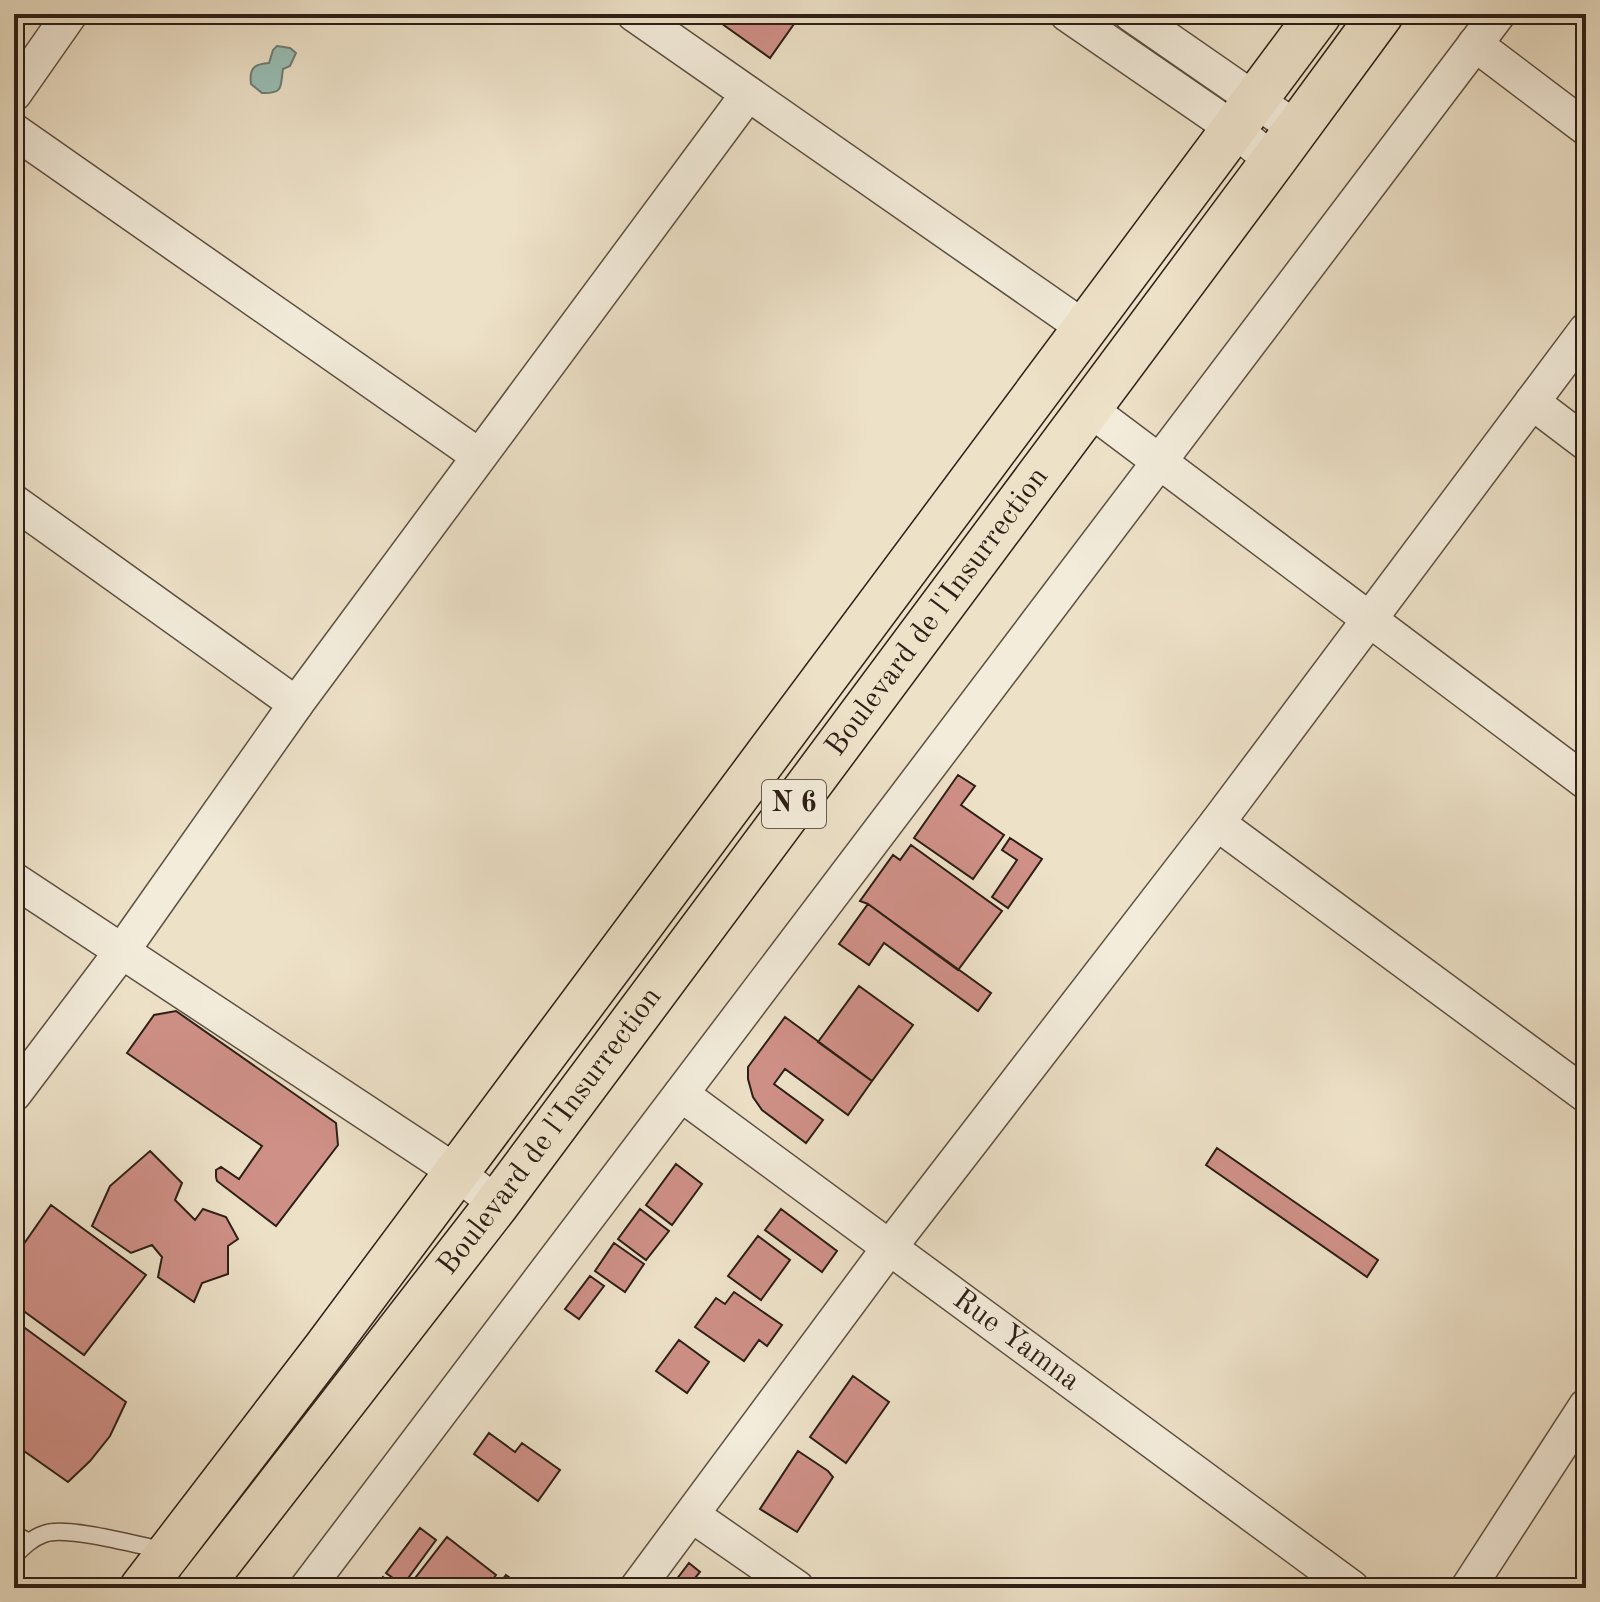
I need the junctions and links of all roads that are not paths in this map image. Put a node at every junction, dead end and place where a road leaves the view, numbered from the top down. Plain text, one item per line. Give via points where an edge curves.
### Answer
1 (70, 14) edge
2 (634, 14) edge
3 (1067, 14) edge
4 (1131, 14) edge
5 (1319, 14) edge
6 (1381, 14) edge
7 (1498, 14) edge
8 (1475, 44) junction
9 (14, 94) edge
10 (748, 94) junction
11 (1245, 114) junction
12 (1586, 128) edge
13 (14, 131) edge
14 (1285, 145) junction
15 (1086, 329) junction
16 (1586, 330) edge
17 (1532, 402) junction
18 (1088, 408) junction
19 (1586, 443) edge
20 (479, 456) junction
21 (1160, 462) junction
22 (14, 502) edge
23 (1369, 619) junction
24 (296, 704) junction
25 (1586, 782) edge
26 (1217, 823) junction
27 (14, 880) edge
28 (122, 951) junction
29 (14, 1094) edge
30 (681, 1094) junction
31 (1586, 1095) edge
32 (456, 1172) junction
33 (497, 1204) junction
34 (889, 1248) junction
35 (1586, 1406) edge
36 (692, 1515) junction
37 (21, 1538) edge
38 (169, 1552) junction
39 (14, 1556) edge
40 (142, 1588) edge
41 (199, 1588) edge
42 (307, 1588) edge
43 (637, 1588) edge
44 (797, 1588) edge
45 (1352, 1588) edge
46 (1468, 1588) edge

1 - 9 street
2 - 10 street
3 - 11 street
4 - 11 street
5 - 11 main road, Boulevard de l'Insurrection / N 6
6 - 14 main road, Boulevard de l'Insurrection / N 6
7 - 8 street
8 - 12 street
8 - 21 street
10 - 15 street
10 - 20 street
11 - 14 street
11 - 15 main road, Boulevard de l'Insurrection / N 6
13 - 20 street
14 - 18 main road, Boulevard de l'Insurrection / N 6
15 - 32 main road, Boulevard de l'Insurrection / N 6
16 - 17 street
17 - 19 street
17 - 23 street
18 - 21 street
18 - 33 main road, Boulevard de l'Insurrection / N 6
20 - 24 street
21 - 23 street
21 - 30 street
22 - 24 street
23 - 25 street
23 - 26 street
24 - 28 street
26 - 31 street
26 - 34 street
27 - 28 street
28 - 29 street
28 - 32 street
30 - 34 street, Rue Yamna
30 - 42 street
32 - 33 street
32 - 38 main road, Boulevard de l'Insurrection / N 6
33 - 41 main road, Boulevard de l'Insurrection / N 6
34 - 36 street
34 - 45 street, Rue Yamna
35 - 46 street
36 - 43 street
36 - 44 street
37 - 38 lane via 70,1532
37 - 39 lane
38 - 40 main road, Boulevard de l'Insurrection / N 6

